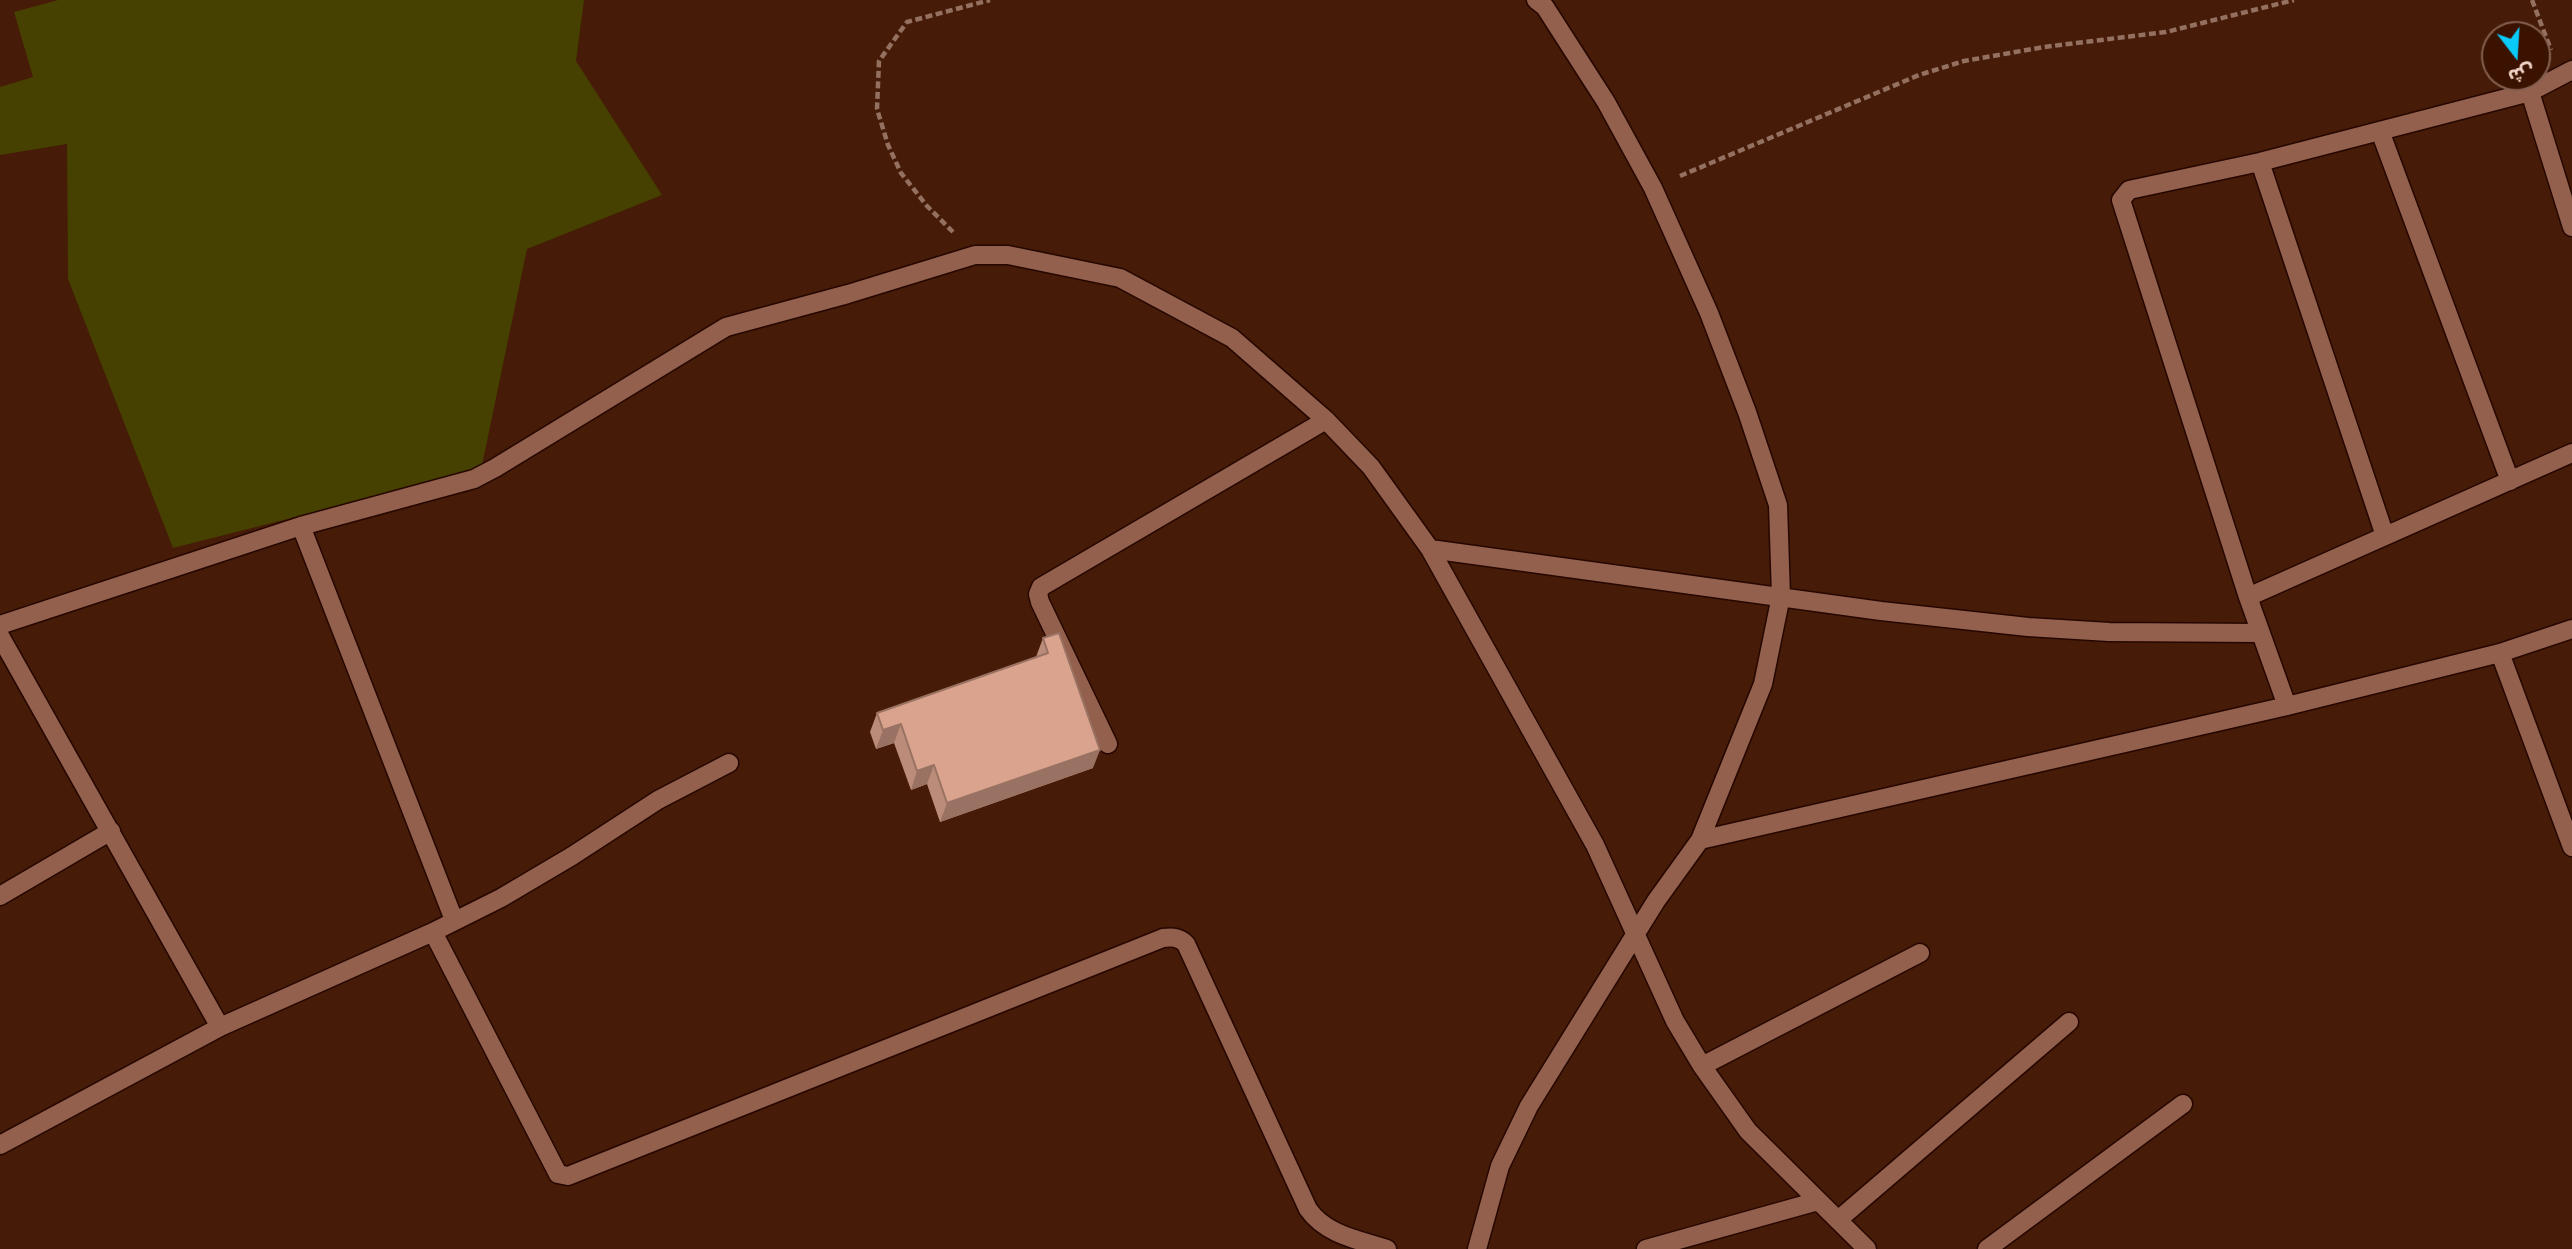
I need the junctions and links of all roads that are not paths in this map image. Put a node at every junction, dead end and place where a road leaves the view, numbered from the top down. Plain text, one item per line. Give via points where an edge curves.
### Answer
1 (1536, 0) edge
2 (2567, 74) edge
3 (2530, 92) junction
4 (2380, 131) junction
5 (2260, 162) junction
6 (2572, 227) edge
7 (1326, 420) junction
8 (2572, 453) edge
9 (2510, 481) junction
10 (301, 526) junction
11 (2385, 536) junction
12 (1430, 549) junction
13 (1781, 596) junction
14 (2248, 597) junction
15 (0, 625) edge
16 (2572, 629) edge
17 (2260, 633) junction
18 (0, 636) edge
19 (2500, 653) junction
20 (2287, 706) junction
21 (1108, 744) dead end
22 (729, 763) dead end
23 (111, 831) junction
24 (1700, 840) junction
25 (2572, 847) edge
26 (0, 896) edge
27 (454, 920) junction
28 (433, 932) junction
29 (1636, 936) junction
30 (1920, 953) dead end
31 (2069, 1023) dead end
32 (220, 1027) junction
33 (1702, 1066) junction
34 (2183, 1104) dead end
35 (0, 1146) edge
36 (1818, 1201) junction
37 (1838, 1220) junction
38 (1387, 1249) edge
39 (1477, 1249) edge
40 (1646, 1249) edge
41 (1867, 1249) edge
42 (1987, 1249) edge

1 - 13 street via 1606,102 1653,188 1714,325 1778,505
2 - 3 street
3 - 4 street
3 - 6 street
4 - 5 street
4 - 9 street
5 - 11 street
5 - 14 street via 2129,190 2121,200
7 - 10 street via 1232,338 1120,278 1008,255 975,255 726,327 474,479
7 - 12 street via 1371,467
7 - 21 street via 1041,587 1040,602
8 - 9 street
9 - 11 street
10 - 15 street
10 - 27 street
11 - 14 street
12 - 13 street
12 - 29 street via 1595,845
13 - 17 street via 2028,627
13 - 24 street via 1763,684
14 - 17 street
16 - 19 street
17 - 20 street
18 - 23 street
19 - 20 street
19 - 25 street
20 - 24 street
22 - 27 street via 658,800 501,898
23 - 26 street
23 - 32 street
24 - 29 street
27 - 28 street
28 - 32 street
28 - 38 street via 558,1174 568,1176 1163,938 1181,939 1315,1220 1331,1231
29 - 33 street via 1675,1021
29 - 39 street via 1529,1107 1500,1166
30 - 33 street
31 - 37 street
32 - 35 street
33 - 36 street via 1748,1131
34 - 42 street
36 - 37 street
36 - 40 street
37 - 41 street

